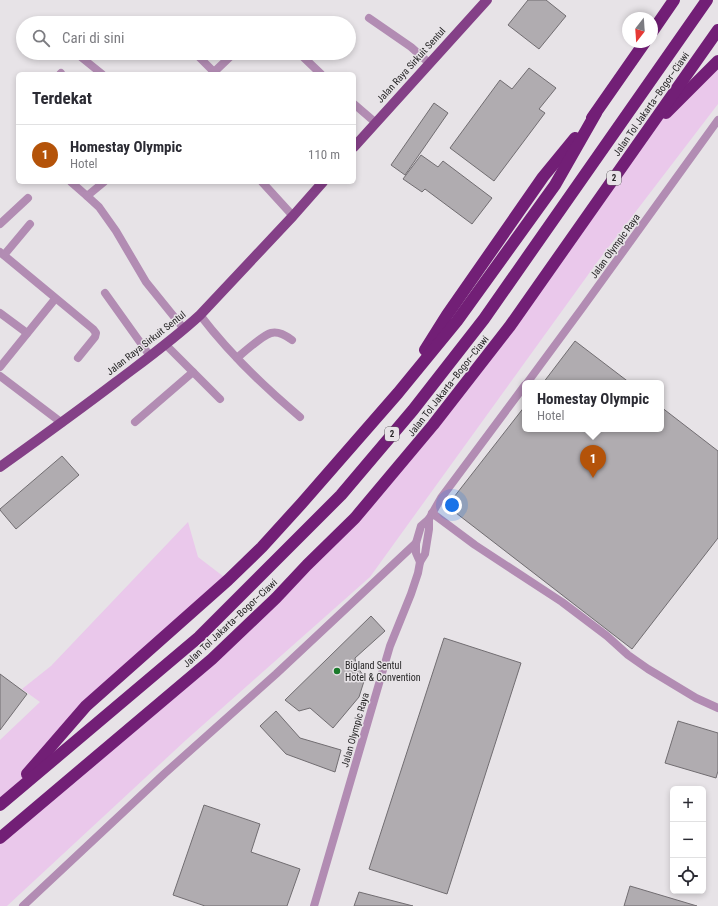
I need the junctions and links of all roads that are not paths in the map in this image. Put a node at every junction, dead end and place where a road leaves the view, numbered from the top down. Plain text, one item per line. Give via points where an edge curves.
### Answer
1 (487, 0) edge
2 (674, 0) edge
3 (707, 0) edge
4 (370, 18) dead end
5 (658, 23) edge
6 (718, 30) edge
7 (641, 48) edge
8 (85, 60) edge
9 (201, 60) edge
10 (227, 60) edge
11 (306, 60) edge
12 (718, 61) edge
13 (429, 63) junction
14 (100, 72) edge
15 (212, 72) edge
16 (214, 72) edge
17 (319, 72) edge
18 (356, 106) edge
19 (718, 120) edge
20 (376, 123) junction
21 (644, 134) junction
22 (356, 145) edge
23 (73, 184) edge
24 (102, 184) edge
25 (264, 184) edge
26 (321, 184) edge
27 (87, 196) junction
28 (28, 198) dead end
29 (292, 216) junction
30 (0, 224) edge
31 (30, 224) dead end
32 (2, 254) edge
33 (105, 293) dead end
34 (55, 299) junction
35 (0, 313) edge
36 (200, 315) junction
37 (184, 330) junction
38 (27, 333) junction
39 (292, 340) dead end
40 (166, 345) junction
41 (150, 356) junction
42 (78, 358) dead end
43 (237, 358) junction
44 (0, 367) edge
45 (193, 372) junction
46 (0, 376) edge
47 (529, 380) edge
48 (522, 389) edge
49 (220, 399) dead end
50 (300, 416) dead end
51 (135, 422) dead end
52 (62, 423) junction
53 (0, 467) edge
54 (430, 516) junction
55 (416, 543) junction
56 (420, 562) junction
57 (718, 708) edge
58 (2, 804) edge
59 (0, 838) edge
60 (23, 906) edge
61 (314, 906) edge

1 - 13 main road, Jalan Raya Sirkuit Sentul
2 - 5 highway
3 - 58 highway, Jalan Tol Jakarta–Bogor–Ciawi / 2 via 484,319 413,410 341,495 199,637
4 - 13 street
6 - 21 highway, Jalan Tol Jakarta–Bogor–Ciawi / 2
7 - 58 highway via 596,112 543,178 447,315 398,394 262,547 86,706
8 - 14 street
9 - 15 street
10 - 16 street
11 - 17 street
12 - 21 highway
13 - 20 main road, Jalan Raya Sirkuit Sentul
18 - 20 street
19 - 47 street, Jalan Olympic Raya
20 - 22 main road, Jalan Raya Sirkuit Sentul
21 - 59 highway, Jalan Tol Jakarta–Bogor–Ciawi / 2 via 510,326 356,518 212,658
23 - 27 street
24 - 27 street
25 - 29 street
26 - 29 main road, Jalan Raya Sirkuit Sentul
27 - 37 street via 99,207 146,282
28 - 30 street
29 - 36 main road, Jalan Raya Sirkuit Sentul
31 - 32 street
32 - 34 street
33 - 41 street
34 - 38 street
34 - 42 street via 96,333
35 - 38 street
36 - 37 main road, Jalan Raya Sirkuit Sentul
36 - 43 street
37 - 40 main road, Jalan Raya Sirkuit Sentul
38 - 44 street
39 - 43 street via 285,335 272,333
40 - 41 main road, Jalan Raya Sirkuit Sentul
40 - 45 street
41 - 52 main road, Jalan Raya Sirkuit Sentul
43 - 50 street
45 - 49 street
45 - 51 street
46 - 52 street
48 - 54 street, Jalan Olympic Raya
52 - 53 main road, Jalan Raya Sirkuit Sentul
54 - 55 street, Jalan Olympic Raya via 421,526
54 - 56 street, Jalan Olympic Raya via 426,554
54 - 57 street via 562,602 648,669
55 - 56 street, Jalan Olympic Raya via 416,553
55 - 60 street
56 - 61 street, Jalan Olympic Raya via 411,594 390,646

